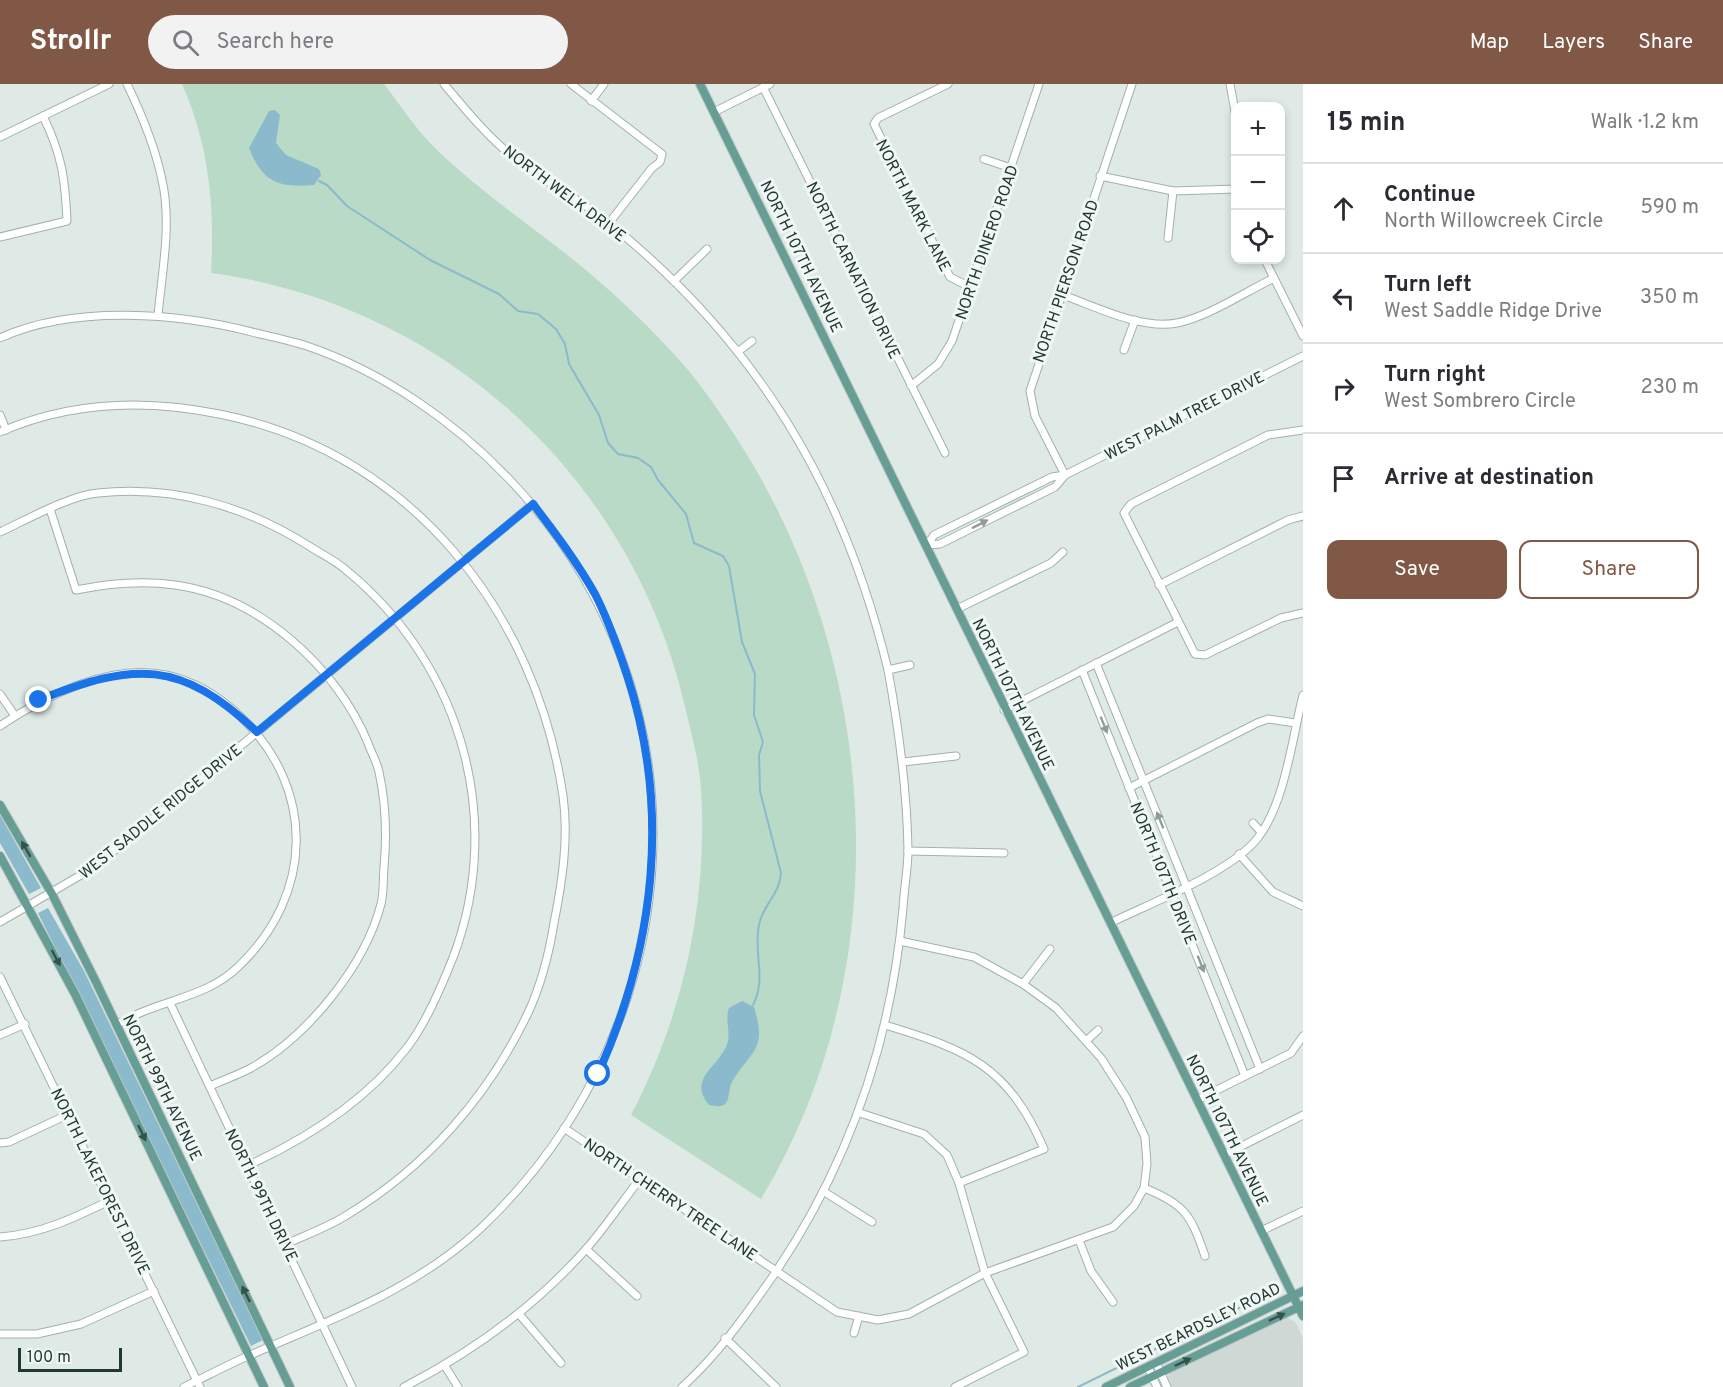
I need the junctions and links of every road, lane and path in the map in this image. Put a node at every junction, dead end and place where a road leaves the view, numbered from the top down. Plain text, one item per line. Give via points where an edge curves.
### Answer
1 (109, 84) edge
2 (127, 84) edge
3 (444, 84) edge
4 (571, 84) edge
5 (604, 84) edge
6 (700, 84) edge
7 (948, 84) edge
8 (1039, 84) edge
9 (1132, 84) edge
10 (1230, 84) edge
11 (767, 86) edge
12 (591, 101) junction
13 (1233, 102) edge
14 (714, 112) junction
15 (43, 116) junction
16 (0, 137) edge
17 (984, 159) dead end
18 (1011, 168) junction
19 (1100, 176) junction
20 (1231, 189) edge
21 (1173, 191) junction
22 (609, 223) junction
23 (0, 237) edge
24 (1168, 238) dead end
25 (707, 249) dead end
26 (1267, 264) edge
27 (1274, 278) junction
28 (674, 281) junction
29 (970, 287) junction
30 (1060, 294) junction
31 (158, 315) junction
32 (1135, 320) junction
33 (1303, 336) edge
34 (0, 338) edge
35 (752, 341) dead end
36 (1124, 350) dead end
37 (739, 351) junction
38 (1303, 356) edge
39 (911, 386) junction
40 (0, 415) edge
41 (1303, 430) edge
42 (3, 431) edge
43 (945, 453) dead end
44 (1065, 475) junction
45 (533, 504) junction
46 (50, 509) junction
47 (1303, 516) edge
48 (0, 532) edge
49 (927, 545) junction
50 (1063, 552) dead end
51 (463, 561) junction
52 (1159, 585) junction
53 (957, 609) junction
54 (1303, 614) edge
55 (394, 618) junction
56 (1178, 622) junction
57 (1096, 663) junction
58 (910, 665) dead end
59 (888, 670) junction
60 (1082, 670) junction
61 (327, 674) junction
62 (0, 694) edge
63 (1303, 695) edge
64 (1004, 710) junction
65 (15, 716) junction
66 (1296, 723) junction
67 (0, 726) edge
68 (257, 732) junction
69 (956, 756) dead end
70 (903, 762) junction
71 (1144, 780) junction
72 (1129, 788) junction
73 (0, 805) edge
74 (1253, 823) dead end
75 (1261, 832) junction
76 (908, 851) junction
77 (1004, 854) dead end
78 (1239, 854) junction
79 (0, 856) edge
80 (1186, 885) junction
81 (1172, 892) junction
82 (52, 894) junction
83 (29, 906) junction
84 (1303, 906) edge
85 (0, 922) edge
86 (1110, 923) junction
87 (900, 941) junction
88 (1050, 949) dead end
89 (0, 977) edge
90 (1023, 984) junction
91 (170, 1003) junction
92 (25, 1024) junction
93 (117, 1024) junction
94 (885, 1025) junction
95 (1098, 1030) dead end
96 (0, 1035) edge
97 (1303, 1036) edge
98 (1086, 1041) junction
99 (1260, 1069) junction
100 (1245, 1076) junction
101 (210, 1086) junction
102 (1197, 1100) junction
103 (860, 1113) junction
104 (69, 1114) junction
105 (1303, 1115) edge
106 (564, 1128) junction
107 (0, 1143) edge
108 (1224, 1155) junction
109 (247, 1166) junction
110 (640, 1179) junction
111 (959, 1183) junction
112 (1144, 1188) junction
113 (824, 1191) junction
114 (111, 1200) junction
115 (1303, 1211) edge
116 (872, 1222) dead end
117 (1261, 1232) junction
118 (0, 1237) edge
119 (1079, 1240) junction
120 (286, 1244) junction
121 (586, 1249) junction
122 (1205, 1256) dead end
123 (777, 1270) junction
124 (986, 1273) junction
125 (154, 1291) junction
126 (1303, 1291) edge
127 (637, 1296) dead end
128 (1293, 1296) junction
129 (1113, 1302) dead end
130 (1302, 1309) edge
131 (519, 1314) junction
132 (859, 1316) junction
133 (323, 1325) junction
134 (854, 1333) dead end
135 (0, 1334) edge
136 (725, 1338) junction
137 (272, 1347) junction
138 (248, 1356) junction
139 (561, 1363) dead end
140 (1152, 1365) junction
141 (445, 1366) junction
142 (1156, 1374) junction
143 (199, 1384) edge
144 (184, 1387) edge
145 (264, 1387) edge
146 (290, 1387) edge
147 (352, 1387) edge
148 (404, 1387) edge
149 (458, 1387) edge
150 (682, 1387) edge
151 (776, 1387) edge
152 (955, 1387) edge
153 (1106, 1387) edge
154 (1130, 1387) edge
155 (1157, 1387) edge
156 (1167, 1387) edge

1 - 15 street
2 - 31 street via 146,124 163,182 166,237
3 - 22 street, NORTH WELK DRIVE via 512,156
4 - 12 street
5 - 12 street
6 - 14 main road, NORTH 107TH AVENUE
7 - 29 street, NORTH MARK LANE via 878,118 874,124 950,277
8 - 18 street, NORTH DINERO ROAD
9 - 19 street, NORTH PIERSON ROAD
10 - 13 street
11 - 14 street
11 - 39 street, NORTH CARNATION DRIVE
12 - 22 street via 662,154 660,162
14 - 49 main road, NORTH 107TH AVENUE
15 - 16 street
15 - 23 street via 60,155 67,221
17 - 18 street
18 - 29 street, NORTH DINERO ROAD
19 - 21 street
19 - 30 street, NORTH PIERSON ROAD
20 - 21 street
21 - 24 street
22 - 28 street, NORTH WELK DRIVE
25 - 28 street
26 - 27 street
27 - 32 street via 1178,323
27 - 33 street
28 - 37 street, NORTH WELK DRIVE
29 - 39 street, NORTH DINERO ROAD via 948,348 932,370
30 - 32 street
30 - 44 street, NORTH PIERSON ROAD via 1030,391 1035,416
31 - 34 street via 87,317 18,330
31 - 45 street via 228,325 308,347 365,371 422,405 477,446
32 - 36 street
35 - 37 street
37 - 59 street, NORTH WELK DRIVE via 818,474 868,594
38 - 44 street, WEST PALM TREE DRIVE
39 - 43 street, NORTH CARNATION DRIVE
40 - 42 street
41 - 52 street via 1268,435 1124,510
42 - 51 street via 67,410 127,404 184,407 247,420 294,435 348,464 424,518
44 - 49 street, WEST PALM TREE DRIVE via 1052,477 934,535
45 - 51 street, WEST SADDLE RIDGE DRIVE
45 - 106 street via 595,595 618,647 644,740 654,824 646,928 617,1032 598,1074
46 - 48 street
46 - 55 street via 96,493 175,494 226,505 293,536 346,569
46 - 61 street via 76,590 119,581 177,585 217,596 273,626
47 - 52 street
49 - 53 main road, NORTH 107TH AVENUE
50 - 53 street via 1051,563
51 - 55 street, WEST SADDLE RIDGE DRIVE
51 - 120 street via 509,629 527,664 550,735 563,798 564,849 548,957 529,1011 501,1063 475,1102 440,1142 395,1183 344,1217
52 - 56 street
53 - 64 main road, NORTH 107TH AVENUE
54 - 56 street via 1281,618 1202,656 1193,652
55 - 61 street, WEST SADDLE RIDGE DRIVE
55 - 109 street via 427,662 465,753 474,790 476,822 472,897 453,960 408,1047 367,1092 321,1126
56 - 57 street
57 - 60 street
57 - 71 street, NORTH 107TH DRIVE
58 - 59 street
59 - 70 street, NORTH WELK DRIVE
60 - 64 street
60 -> 72 street, NORTH 107TH DRIVE
61 - 68 street, WEST SADDLE RIDGE DRIVE
61 - 101 street via 363,732 379,770 387,832 381,903 348,976 326,1004 291,1039 252,1067
62 - 65 street
63 - 66 street
64 - 86 main road, NORTH 107TH AVENUE
65 - 67 street
65 - 68 street via 39,700 83,682 124,675 165,675 196,685 227,704
66 - 71 street via 1268,719 1257,723
66 - 75 street via 1275,807
68 - 82 street, WEST SADDLE RIDGE DRIVE via 93,868
68 - 91 street via 282,771 291,796 296,819 293,879 265,938 238,968 209,988
69 - 70 street
70 - 76 street, NORTH WELK DRIVE
71 - 72 street
80 -> 71 street, NORTH 107TH DRIVE
72 - 81 street, NORTH 107TH DRIVE
82 -> 73 main road, NORTH 99TH AVENUE
74 - 75 street
75 - 78 street
76 - 77 street
76 - 87 street, NORTH WELK DRIVE
78 - 80 street
78 - 84 street via 1273,892
79 - 83 main road
80 - 81 street
80 - 99 street, NORTH 107TH DRIVE
81 - 86 street
81 -> 100 street, NORTH 107TH DRIVE
82 - 83 street, WEST SADDLE RIDGE DRIVE
82 - 93 main road, NORTH 99TH AVENUE
83 - 85 street, WEST SADDLE RIDGE DRIVE
83 -> 138 main road
86 - 102 main road, NORTH 107TH AVENUE
87 - 90 street via 974,957
87 - 94 street, NORTH WELK DRIVE
88 - 90 street
89 - 92 street, NORTH LAKEFOREST DRIVE
90 - 98 street via 1056,1008
91 - 93 street
91 - 101 street, NORTH 99TH DRIVE
92 - 96 street
92 - 104 street, NORTH LAKEFOREST DRIVE
137 -> 93 main road, NORTH 99TH AVENUE
94 - 103 street, NORTH WELK DRIVE
94 - 111 street via 936,1041 980,1062 1030,1116 1044,1149
95 - 98 street
97 - 99 street via 1292,1053
98 - 112 street via 1126,1097 1145,1137
99 - 100 street
100 - 102 street
101 - 109 street, NORTH 99TH DRIVE
102 - 108 main road, NORTH 107TH AVENUE
103 - 111 street via 924,1134 947,1155
103 - 113 street, NORTH WELK DRIVE
104 - 107 street
104 - 114 street, NORTH LAKEFOREST DRIVE
105 - 108 street
106 - 110 street, NORTH CHERRY TREE LANE
106 - 133 street via 514,1196 477,1232 392,1293
108 - 117 main road, NORTH 107TH AVENUE
109 - 120 street, NORTH 99TH DRIVE
110 - 121 street
110 - 123 street, NORTH CHERRY TREE LANE
111 - 124 street
112 - 119 street, NORTH CHERRY TREE LANE via 1134,1206 1113,1227
112 - 122 street via 1172,1199 1183,1211 1195,1226
113 - 116 street
113 - 123 street, NORTH WELK DRIVE
114 - 118 street via 56,1226 26,1235
114 - 125 street, NORTH LAKEFOREST DRIVE
115 - 117 street
117 - 128 main road, NORTH 107TH AVENUE
119 - 124 street, NORTH CHERRY TREE LANE
119 - 129 street via 1091,1271
120 - 133 street, NORTH 99TH DRIVE
121 - 127 street
121 - 131 street
123 - 132 street, NORTH CHERRY TREE LANE via 837,1312
123 - 136 street, NORTH WELK DRIVE
124 - 132 street, NORTH CHERRY TREE LANE via 909,1314 878,1320
124 - 152 street via 1024,1352
125 - 135 street via 81,1324 37,1334
125 - 143 street, NORTH LAKEFOREST DRIVE
126 - 128 main road, WEST BEARDSLEY ROAD
128 - 130 main road, NORTH 107TH AVENUE
128 - 140 main road, WEST BEARDSLEY ROAD
142 -> 130 main road, WEST BEARDSLEY ROAD
131 - 139 street
131 - 141 street
132 - 134 street
133 - 137 street
133 - 147 street, NORTH 99TH DRIVE
136 - 150 street, NORTH WELK DRIVE
136 - 151 street
137 - 138 street
137 - 146 main road, NORTH 99TH AVENUE
138 - 143 street
138 - 145 main road
140 - 142 street
140 - 153 main road, WEST BEARDSLEY ROAD
141 - 148 street
141 - 149 street
142 - 154 main road, WEST BEARDSLEY ROAD
142 - 155 street
142 - 156 street
143 - 144 street

